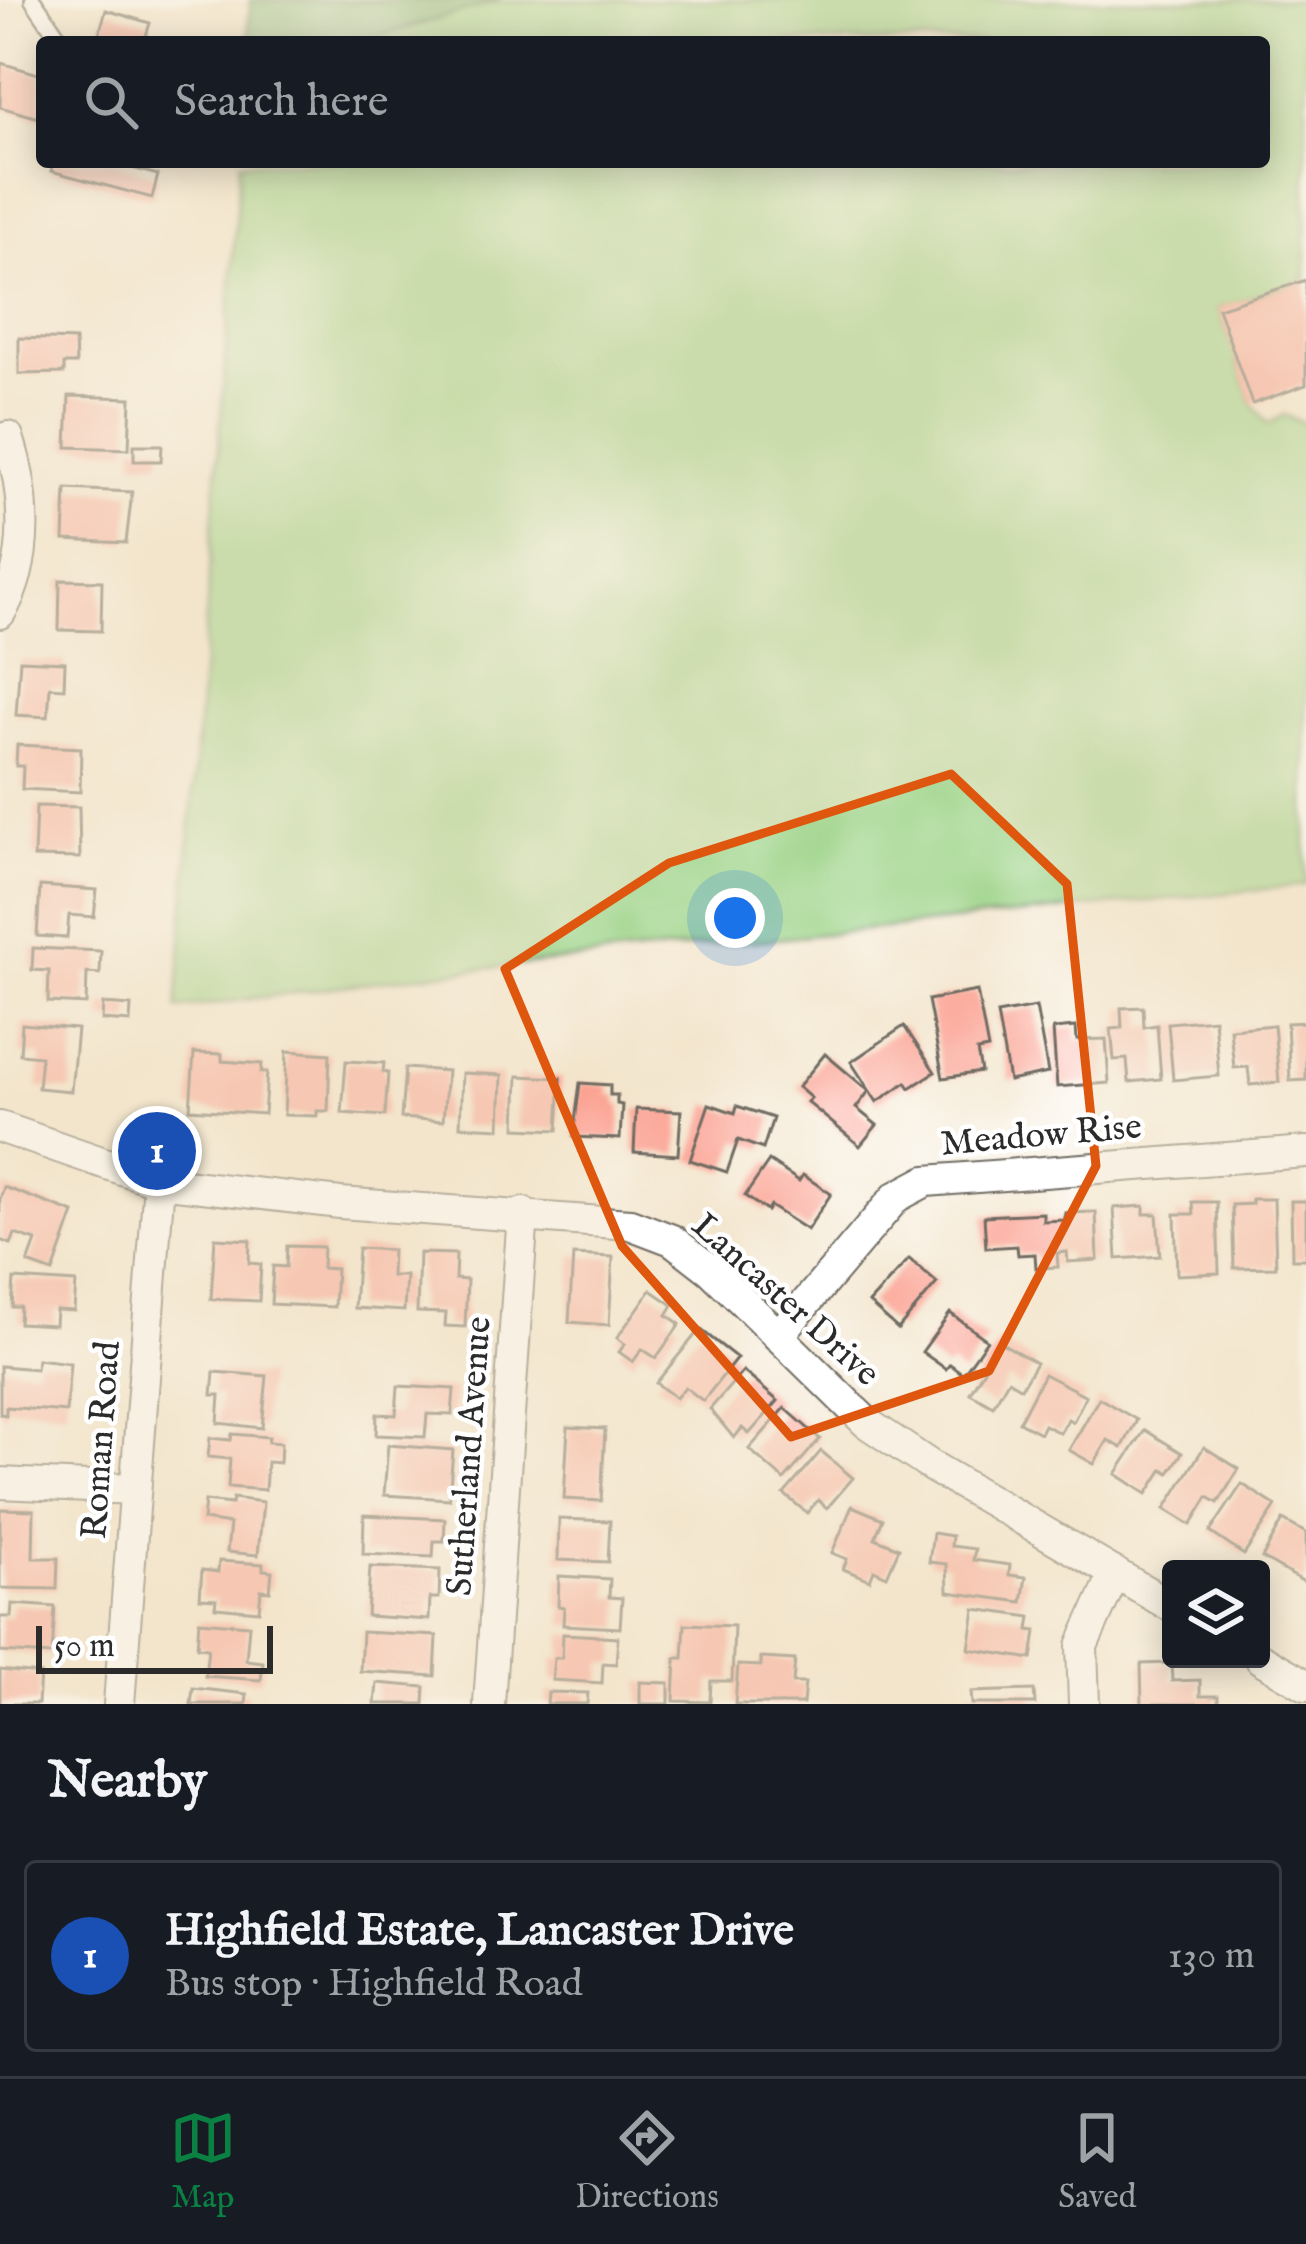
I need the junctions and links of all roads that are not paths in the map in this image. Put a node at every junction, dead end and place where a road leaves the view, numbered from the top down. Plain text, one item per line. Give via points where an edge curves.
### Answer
1 (33, 0) edge
2 (58, 36) edge
3 (8, 437) dead end
4 (0, 613) edge
5 (0, 1127) edge
6 (1306, 1152) edge
7 (159, 1182) junction
8 (523, 1213) junction
9 (778, 1336) junction
10 (0, 1483) edge
11 (134, 1490) junction
12 (1115, 1574) junction
13 (1162, 1601) edge
14 (1270, 1664) edge
15 (1306, 1685) edge
16 (119, 1704) edge
17 (489, 1704) edge
18 (1084, 1704) edge

1 - 2 lane
3 - 4 street via 21,478 20,546
5 - 7 street, Lancaster Drive
6 - 9 street, Meadow Rise via 926,1181 896,1198
7 - 8 street, Lancaster Drive
7 - 11 street, Roman Road
8 - 9 street, Lancaster Drive via 630,1224 672,1240
8 - 17 street, Sutherland Avenue
9 - 12 street, Lancaster Drive via 867,1423
10 - 11 street
11 - 16 street, Roman Road
12 - 13 street, Lancaster Drive
12 - 18 street via 1082,1646
14 - 15 street

